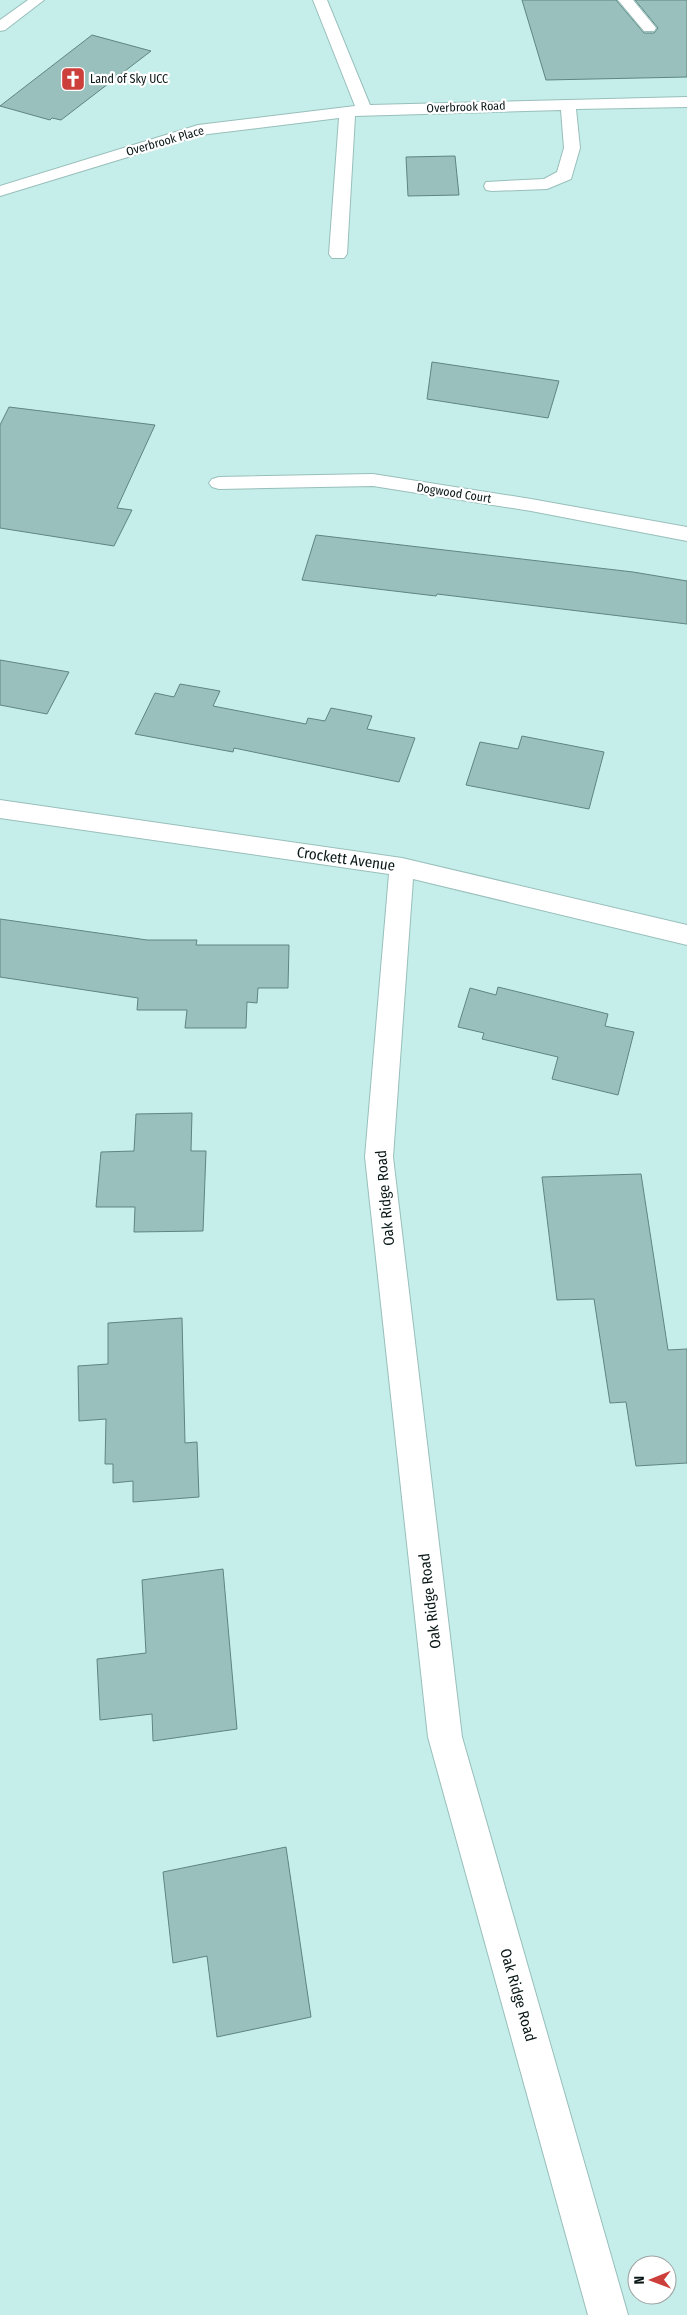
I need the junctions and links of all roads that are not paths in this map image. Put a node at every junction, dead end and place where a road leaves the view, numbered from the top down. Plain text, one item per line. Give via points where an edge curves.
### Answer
1 (37, 0) edge
2 (320, 0) edge
3 (625, 0) edge
4 (0, 27) edge
5 (649, 28) dead end
6 (687, 102) edge
7 (568, 104) junction
8 (364, 110) junction
9 (346, 112) junction
10 (492, 186) dead end
11 (0, 191) edge
12 (338, 254) dead end
13 (219, 483) dead end
14 (687, 534) edge
15 (0, 809) edge
16 (402, 867) junction
17 (687, 935) edge
18 (608, 2315) edge

1 - 4 street
2 - 8 street
3 - 5 street
6 - 7 street, Overbrook Road
7 - 8 street, Overbrook Road
7 - 10 street via 572,148 565,175 547,184
8 - 9 street, Overbrook Place
9 - 11 street, Overbrook Place via 198,130
9 - 12 street
13 - 14 street, Dogwood Court via 373,480
15 - 16 street, Crockett Avenue
16 - 17 street, Crockett Avenue
16 - 18 street, Oak Ridge Road via 378,1157 445,1737

